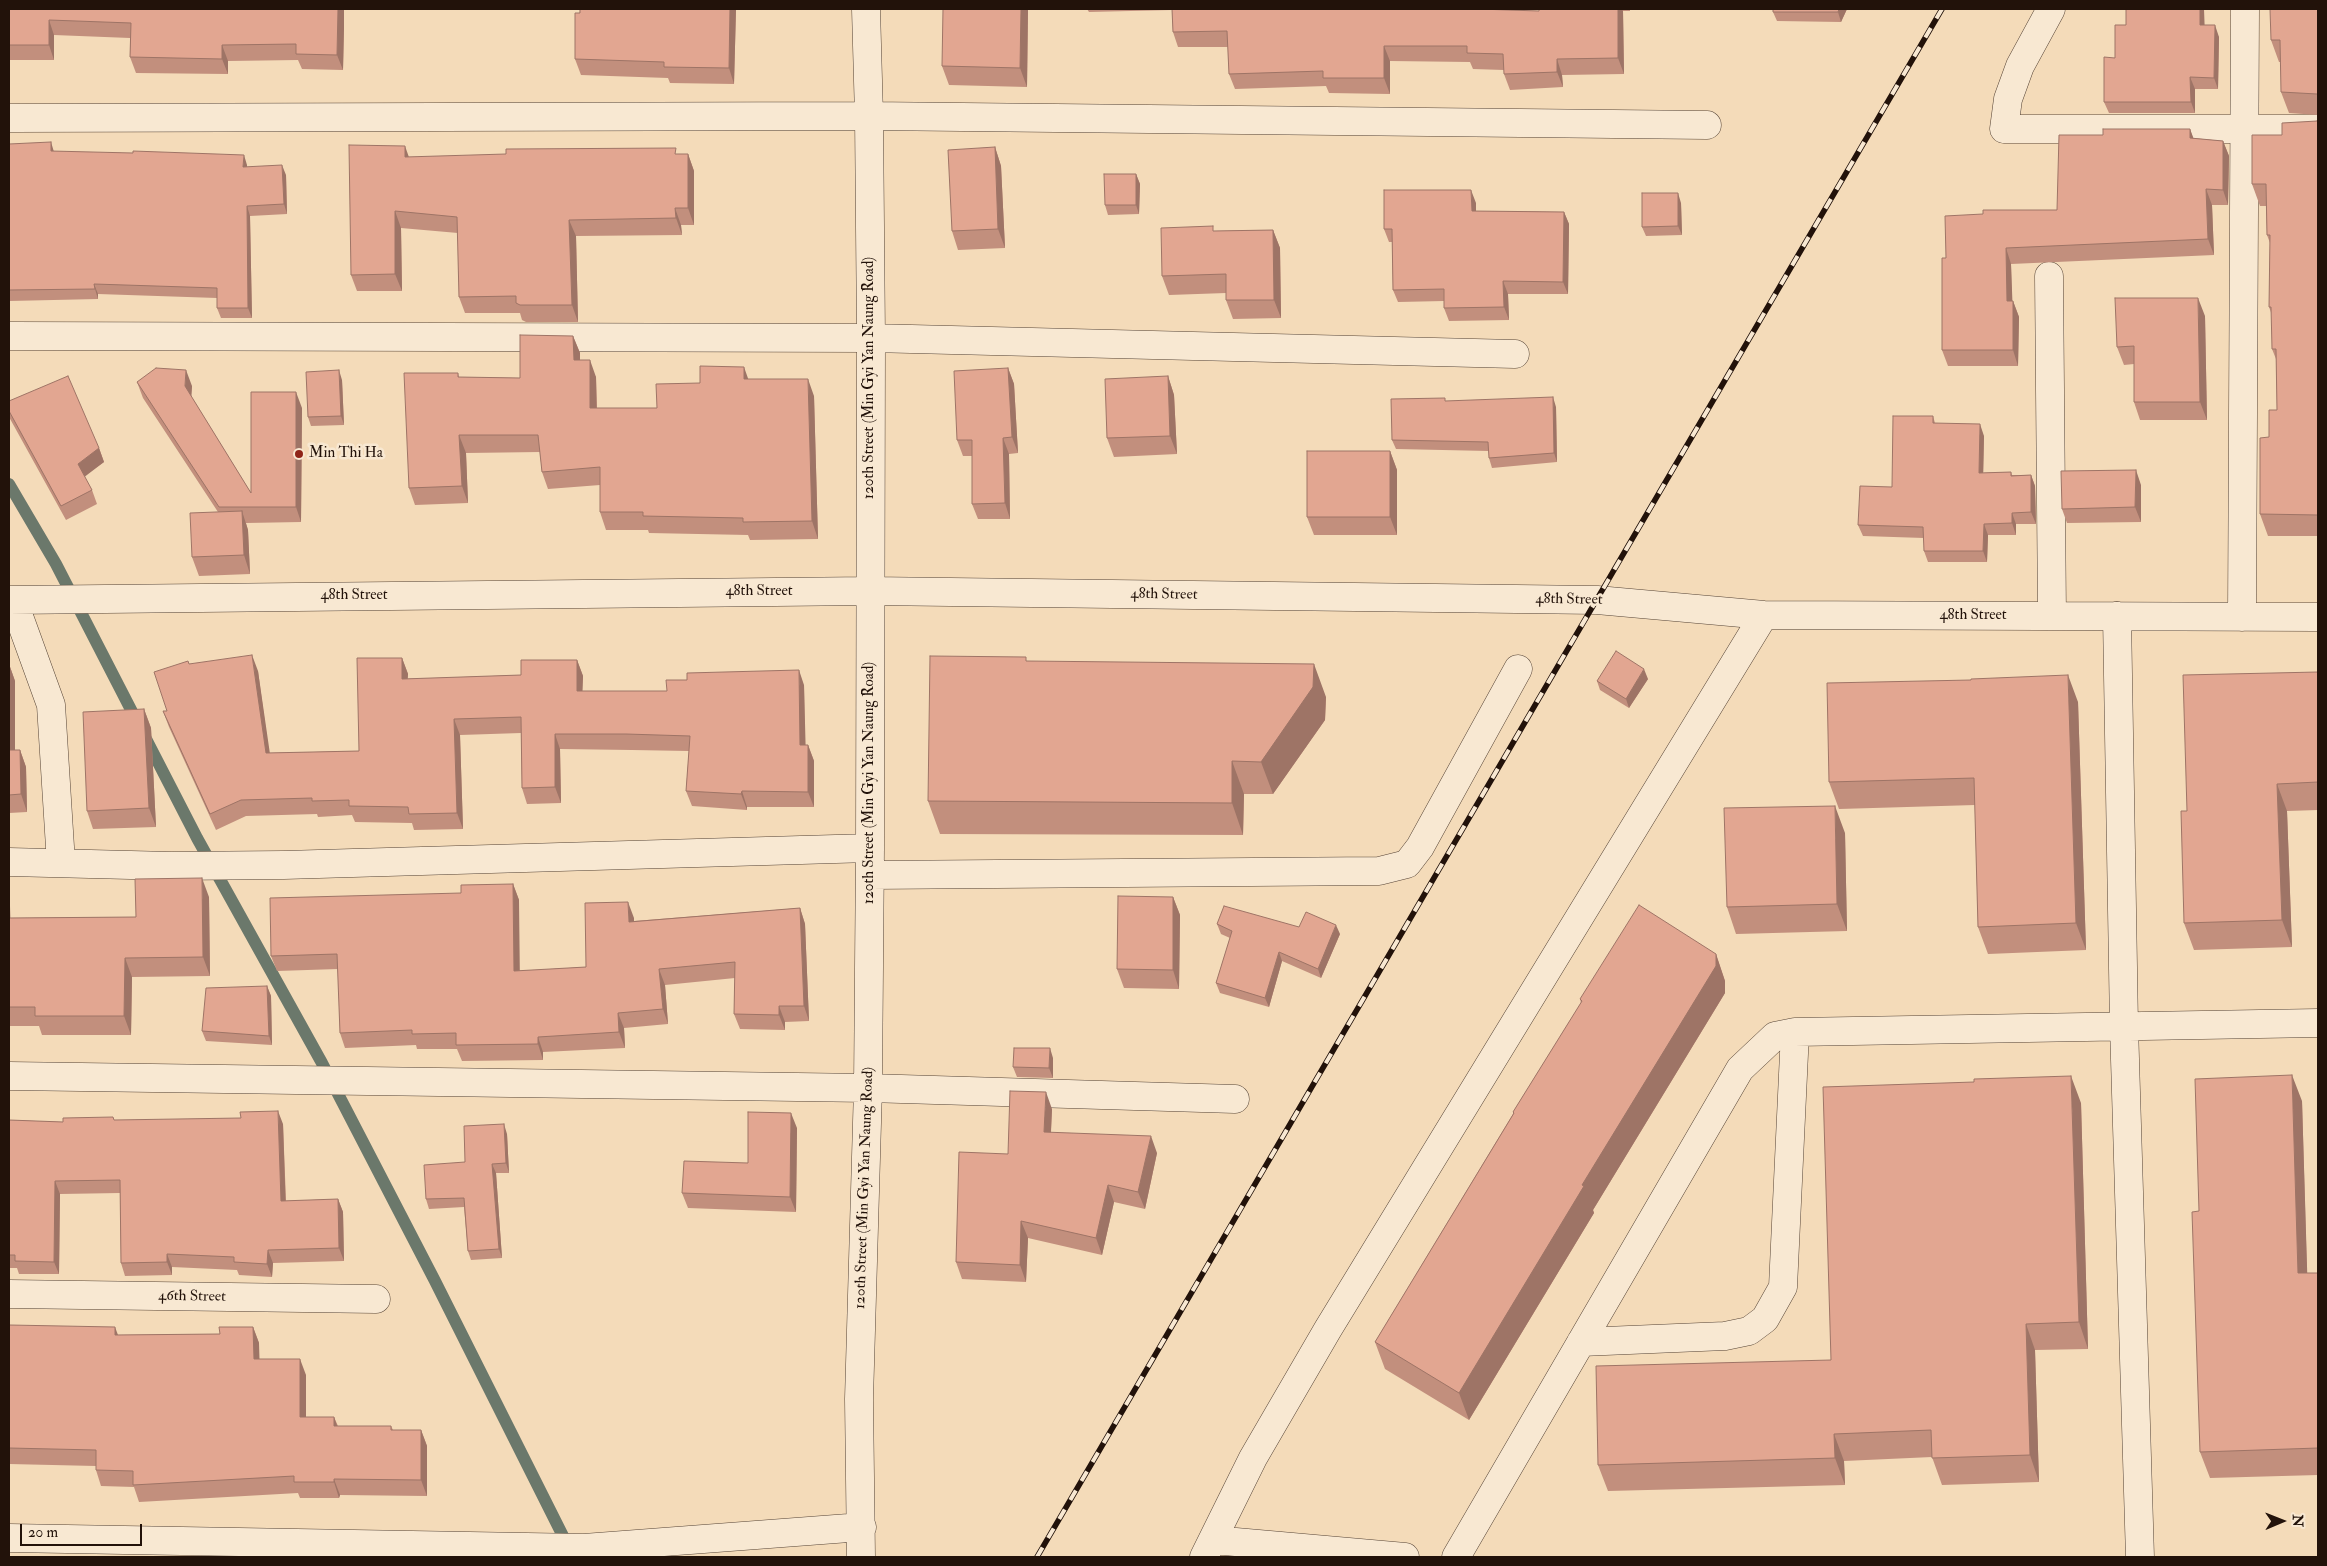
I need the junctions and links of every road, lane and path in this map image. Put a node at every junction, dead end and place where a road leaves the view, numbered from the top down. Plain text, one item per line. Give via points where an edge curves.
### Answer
1 (866, 9) edge
2 (2051, 9) edge
3 (2245, 9) edge
4 (869, 116) junction
5 (9, 118) edge
6 (1708, 125) dead end
7 (2244, 128) junction
8 (2318, 129) edge
9 (2049, 276) dead end
10 (9, 336) edge
11 (871, 338) junction
12 (1515, 354) dead end
13 (870, 591) junction
14 (11, 600) edge
15 (1764, 616) junction
16 (2052, 616) junction
17 (2117, 616) junction
18 (2242, 617) junction
19 (2318, 617) edge
20 (1518, 669) dead end
21 (870, 848) junction
22 (9, 862) edge
23 (62, 863) junction
24 (870, 875) junction
25 (2318, 1023) edge
26 (2124, 1026) junction
27 (1795, 1032) junction
28 (9, 1076) edge
29 (868, 1088) junction
30 (1235, 1099) dead end
31 (9, 1294) edge
32 (376, 1299) dead end
33 (1581, 1342) junction
34 (862, 1526) junction
35 (9, 1538) edge
36 (1208, 1549) edge
37 (861, 1557) edge
38 (1405, 1557) edge
39 (1456, 1557) edge
40 (2140, 1557) edge

1 - 4 street, 120th Street (Min Gyi Yan Naung Road)
2 - 7 street via 2020,66 2008,99 2004,129
3 - 7 street
4 - 5 street
4 - 6 street
4 - 11 street, 120th Street (Min Gyi Yan Naung Road)
7 - 8 street
7 - 18 street
9 - 16 street
10 - 11 street
11 - 12 street
11 - 13 street, 120th Street (Min Gyi Yan Naung Road)
13 - 14 street, 48th Street
13 - 15 street, 48th Street via 1597,600
13 - 21 street, 120th Street (Min Gyi Yan Naung Road)
14 - 23 street via 51,705
15 - 16 street, 48th Street
15 - 36 street via 1324,1337 1253,1458
16 - 17 street, 48th Street
17 - 18 street, 48th Street
17 - 26 street
18 - 19 street, 48th Street
20 - 24 street via 1420,847 1407,864 1379,871
21 - 23 street via 284,865
21 - 24 street, 120th Street (Min Gyi Yan Naung Road)
22 - 23 street
24 - 29 street, 120th Street (Min Gyi Yan Naung Road)
25 - 26 street
26 - 27 street
26 - 40 street
27 - 33 street via 1775,1036 1740,1069
27 - 33 street via 1783,1287 1766,1319 1750,1331 1724,1336
28 - 29 street
29 - 30 street
29 - 34 street, 120th Street (Min Gyi Yan Naung Road) via 859,1399
31 - 32 street, 46th Street
33 - 39 street
34 - 35 street via 584,1548
34 - 37 street, 120th Street (Min Gyi Yan Naung Road)
36 - 38 street

